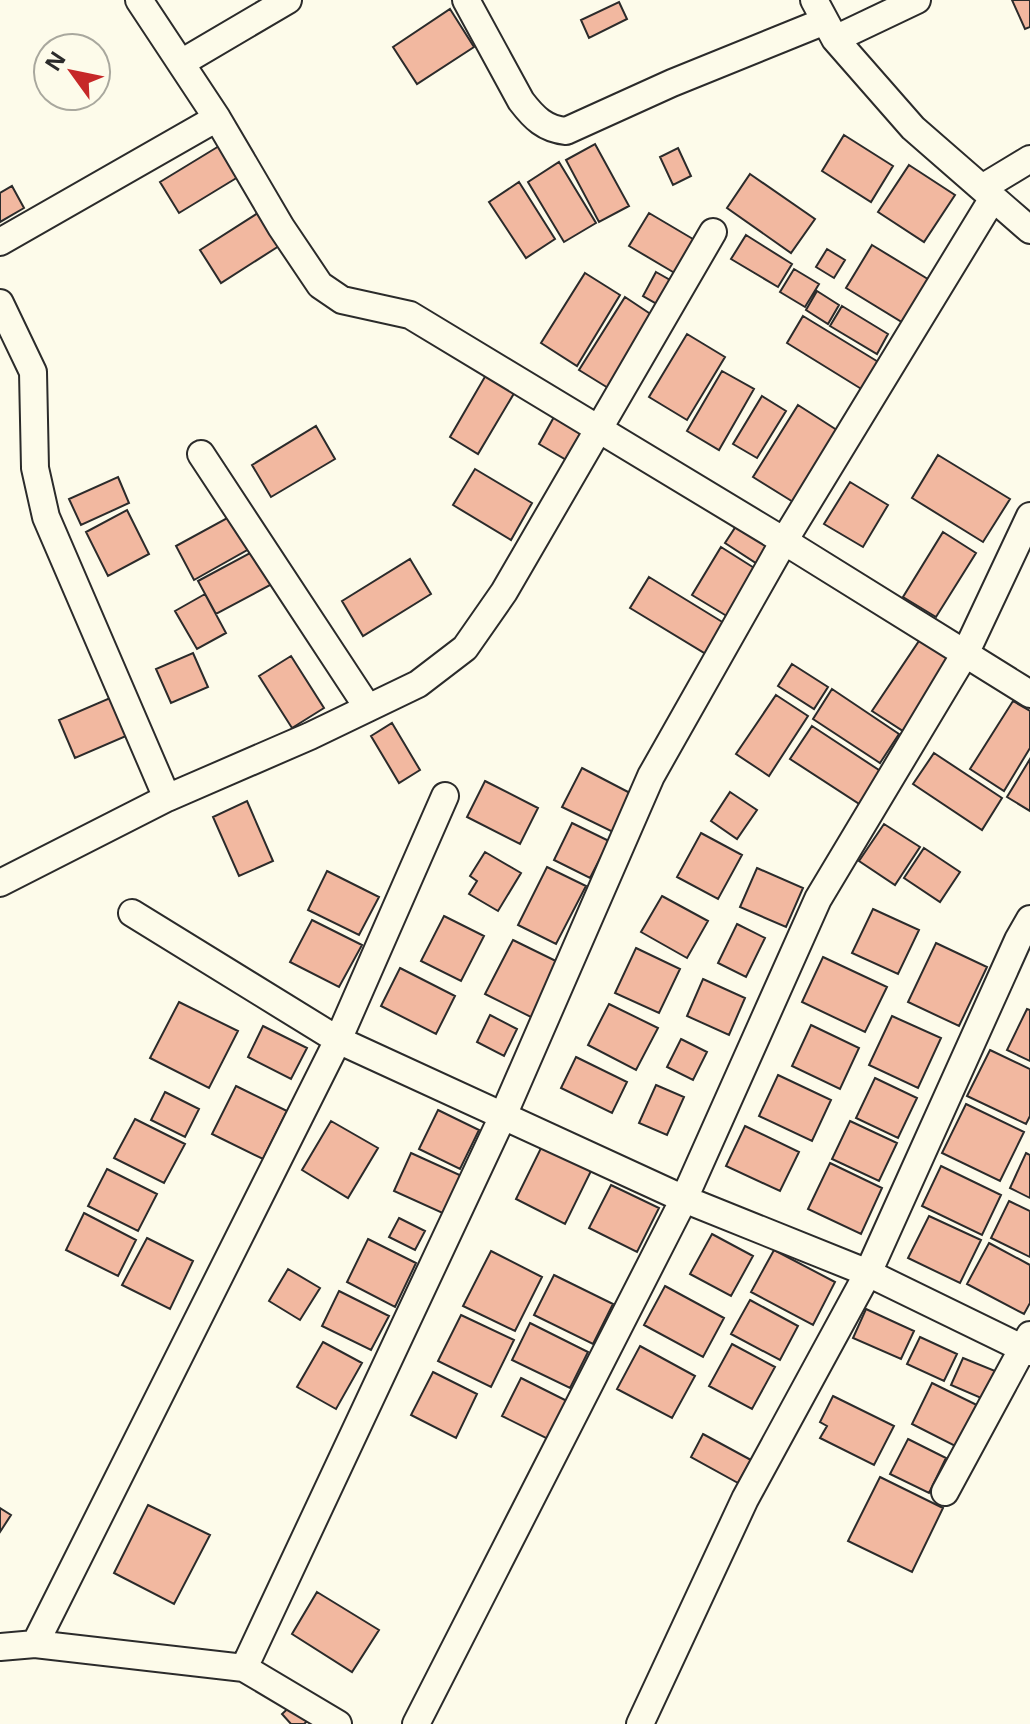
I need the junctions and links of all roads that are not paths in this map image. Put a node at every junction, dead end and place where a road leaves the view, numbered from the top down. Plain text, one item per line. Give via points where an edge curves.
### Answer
1 (139, 0) edge
2 (288, 0) edge
3 (466, 0) edge
4 (917, 0) edge
5 (825, 20) edge
6 (181, 63) junction
7 (217, 118) junction
8 (1030, 159) edge
9 (988, 193) junction
10 (1030, 230) edge
11 (713, 232) dead end
12 (0, 242) edge
13 (0, 303) edge
14 (598, 429) junction
15 (201, 454) dead end
16 (1030, 516) edge
17 (784, 541) junction
18 (966, 652) junction
19 (1030, 694) edge
20 (368, 708) junction
21 (445, 796) dead end
22 (167, 798) junction
23 (0, 883) edge
24 (132, 913) dead end
25 (1030, 919) edge
26 (338, 1040) junction
27 (502, 1118) junction
28 (684, 1199) junction
29 (868, 1273) junction
30 (1028, 1346) edge
31 (945, 1492) dead end
32 (35, 1644) junction
33 (0, 1647) edge
34 (244, 1668) junction
35 (338, 1724) edge
36 (416, 1724) edge
37 (640, 1724) edge

1 - 6 street
2 - 6 street
3 - 5 street via 521,101 550,129 566,131
4 - 5 street
5 - 9 street via 913,128
6 - 7 street
7 - 12 street
7 - 14 street via 320,285 342,300 410,315
8 - 9 street
9 - 10 street
9 - 17 street
11 - 14 street
13 - 22 street via 33,372 35,468 46,517
14 - 17 street
14 - 20 street via 504,592 465,648 418,684
15 - 20 street
16 - 18 street
17 - 18 street
17 - 27 street via 651,776
18 - 19 street
18 - 28 street via 818,899
20 - 22 street
21 - 26 street
22 - 23 street
24 - 26 street
25 - 29 street
26 - 27 street
26 - 32 street
27 - 28 street
27 - 34 street
28 - 29 street
28 - 36 street
29 - 30 street
29 - 37 street via 745,1499
30 - 31 street
32 - 33 street
32 - 34 street
34 - 35 street

